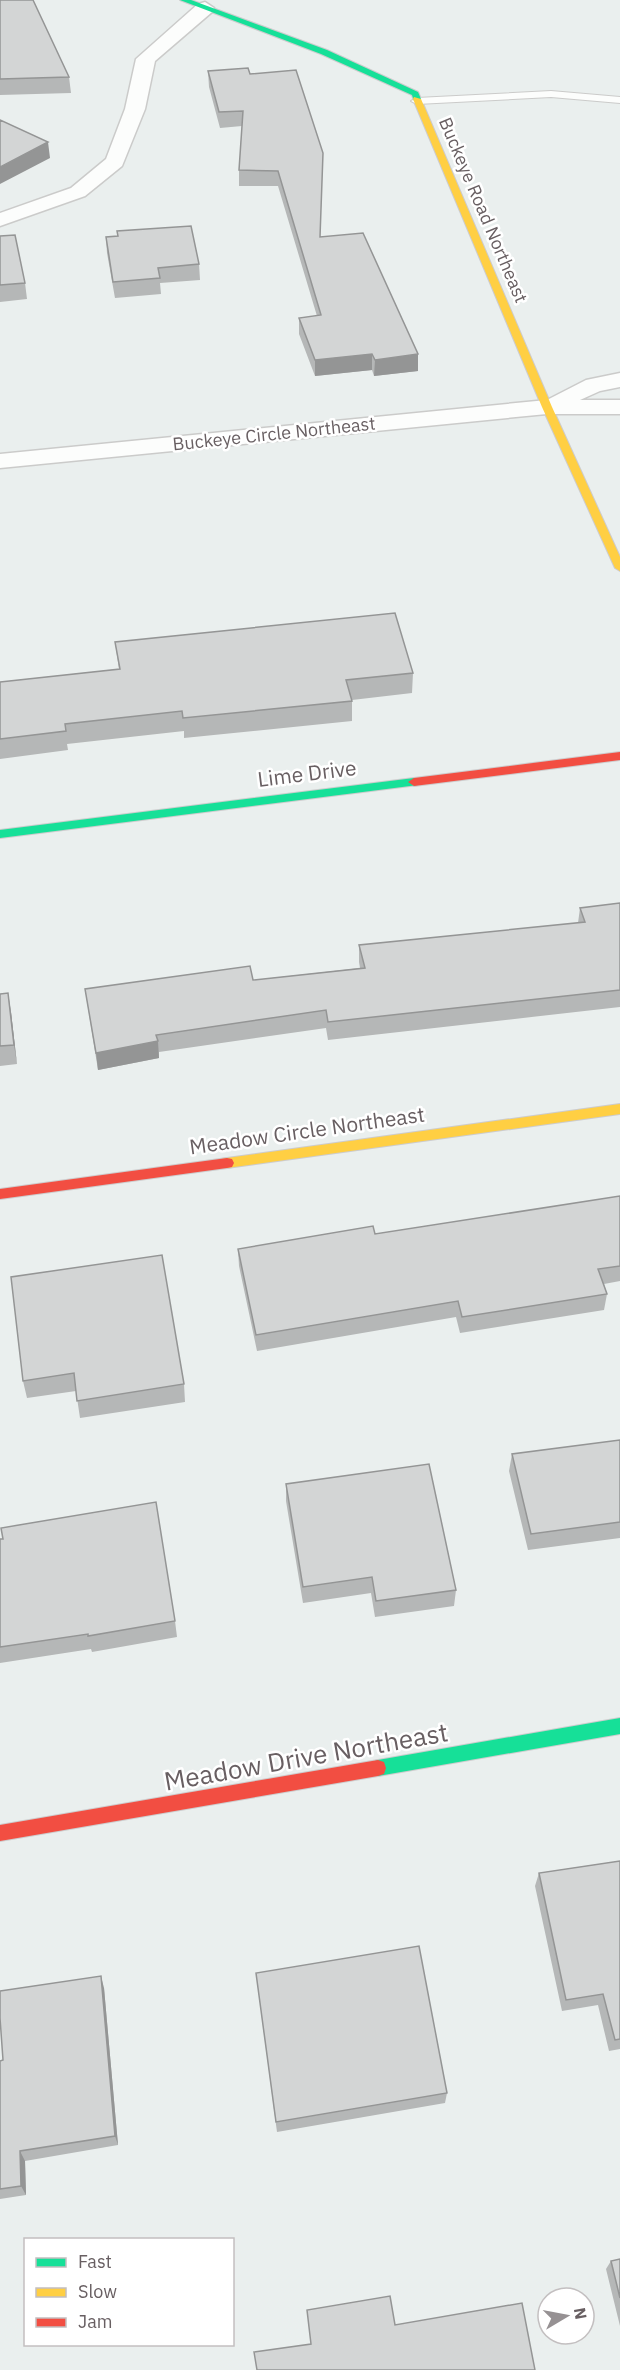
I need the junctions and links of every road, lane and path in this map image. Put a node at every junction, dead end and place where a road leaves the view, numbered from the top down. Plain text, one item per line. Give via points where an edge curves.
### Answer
1 (184, 0) edge
2 (206, 8) junction
3 (417, 100) junction
4 (620, 100) edge
5 (0, 220) edge
6 (620, 380) edge
7 (547, 407) junction
8 (620, 407) edge
9 (0, 461) edge
10 (620, 568) edge
11 (620, 756) edge
12 (0, 834) edge
13 (620, 1109) edge
14 (0, 1194) edge
15 (620, 1726) edge
16 (0, 1833) edge

1 - 2 street, Buckeye Road Northeast
2 - 3 street, Buckeye Road Northeast via 324,52 415,94
2 - 5 street via 146,59 135,109 115,162 78,192
3 - 4 lane via 551,94
3 - 7 street, Buckeye Road Northeast
6 - 7 street via 594,385
7 - 8 street
7 - 9 street, Buckeye Circle Northeast
7 - 10 street, Buckeye Road Northeast
11 - 12 street, Lime Drive
13 - 14 street, Meadow Circle Northeast
15 - 16 street, Meadow Drive Northeast

